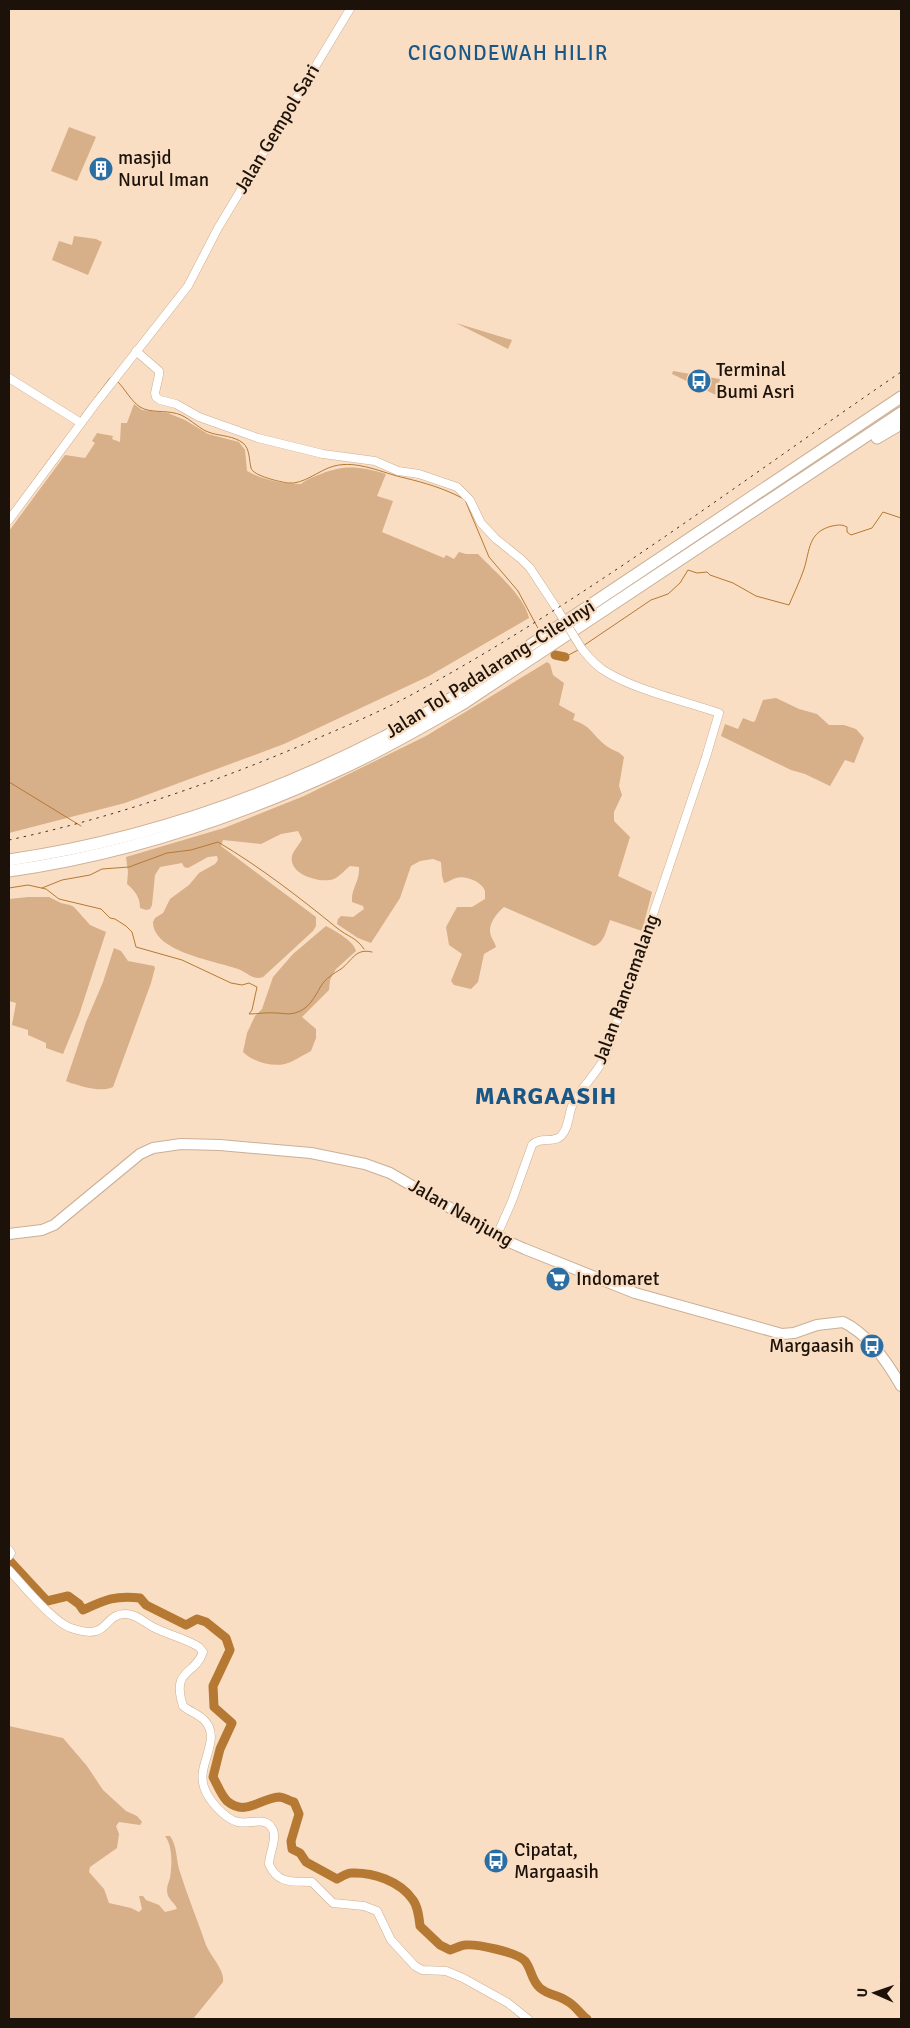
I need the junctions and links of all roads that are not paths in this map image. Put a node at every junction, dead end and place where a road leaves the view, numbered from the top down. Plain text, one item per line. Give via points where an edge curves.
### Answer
1 (350, 9) edge
2 (136, 351) junction
3 (9, 378) edge
4 (901, 397) edge
5 (901, 414) edge
6 (78, 421) junction
7 (901, 424) edge
8 (810, 474) junction
9 (9, 520) edge
10 (9, 860) edge
11 (9, 871) edge
12 (9, 1234) edge
13 (497, 1235) junction
14 (901, 1386) edge
15 (9, 1570) edge
16 (528, 2019) edge

1 - 2 street, Jalan Gempol Sari via 206,250 194,276
2 - 6 street, Jalan Gempol Sari
2 - 13 street, Jalan Rancamalang, bridge via 159,371 156,397 193,415 258,438 323,454 375,460 398,471 419,474 457,487 470,500 481,523 530,568 582,649 596,665 642,687 719,713 600,1067 572,1106 564,1133 558,1138 538,1140 532,1145
3 - 6 street
4 - 10 highway, Jalan Tol Padalarang–Cileunyi via 450,699 384,737 320,768 202,814 117,838
5 - 8 highway, Jalan Tol Padalarang–Cileunyi
6 - 9 street, Jalan Gempol Sari
7 - 8 highway
8 - 11 highway, Jalan Tol Padalarang–Cileunyi via 464,703 342,769 204,824 78,859
12 - 13 main road, Jalan Nanjung via 42,1230 54,1225 143,1152 181,1144 311,1153 380,1168
13 - 14 main road, Jalan Nanjung via 635,1293 776,1333 788,1334 836,1322 848,1324 886,1360
15 - 16 street via 57,1620 71,1628 98,1632 114,1618 128,1614 199,1647 203,1652 201,1657 184,1674 180,1689 183,1706 203,1719 210,1729 210,1748 202,1770 204,1787 211,1799 233,1820 242,1823 262,1821 269,1825 274,1835 269,1864 272,1870 286,1882 312,1882 336,1904 373,1908 379,1913 391,1940 415,1966 463,1978 508,2003

